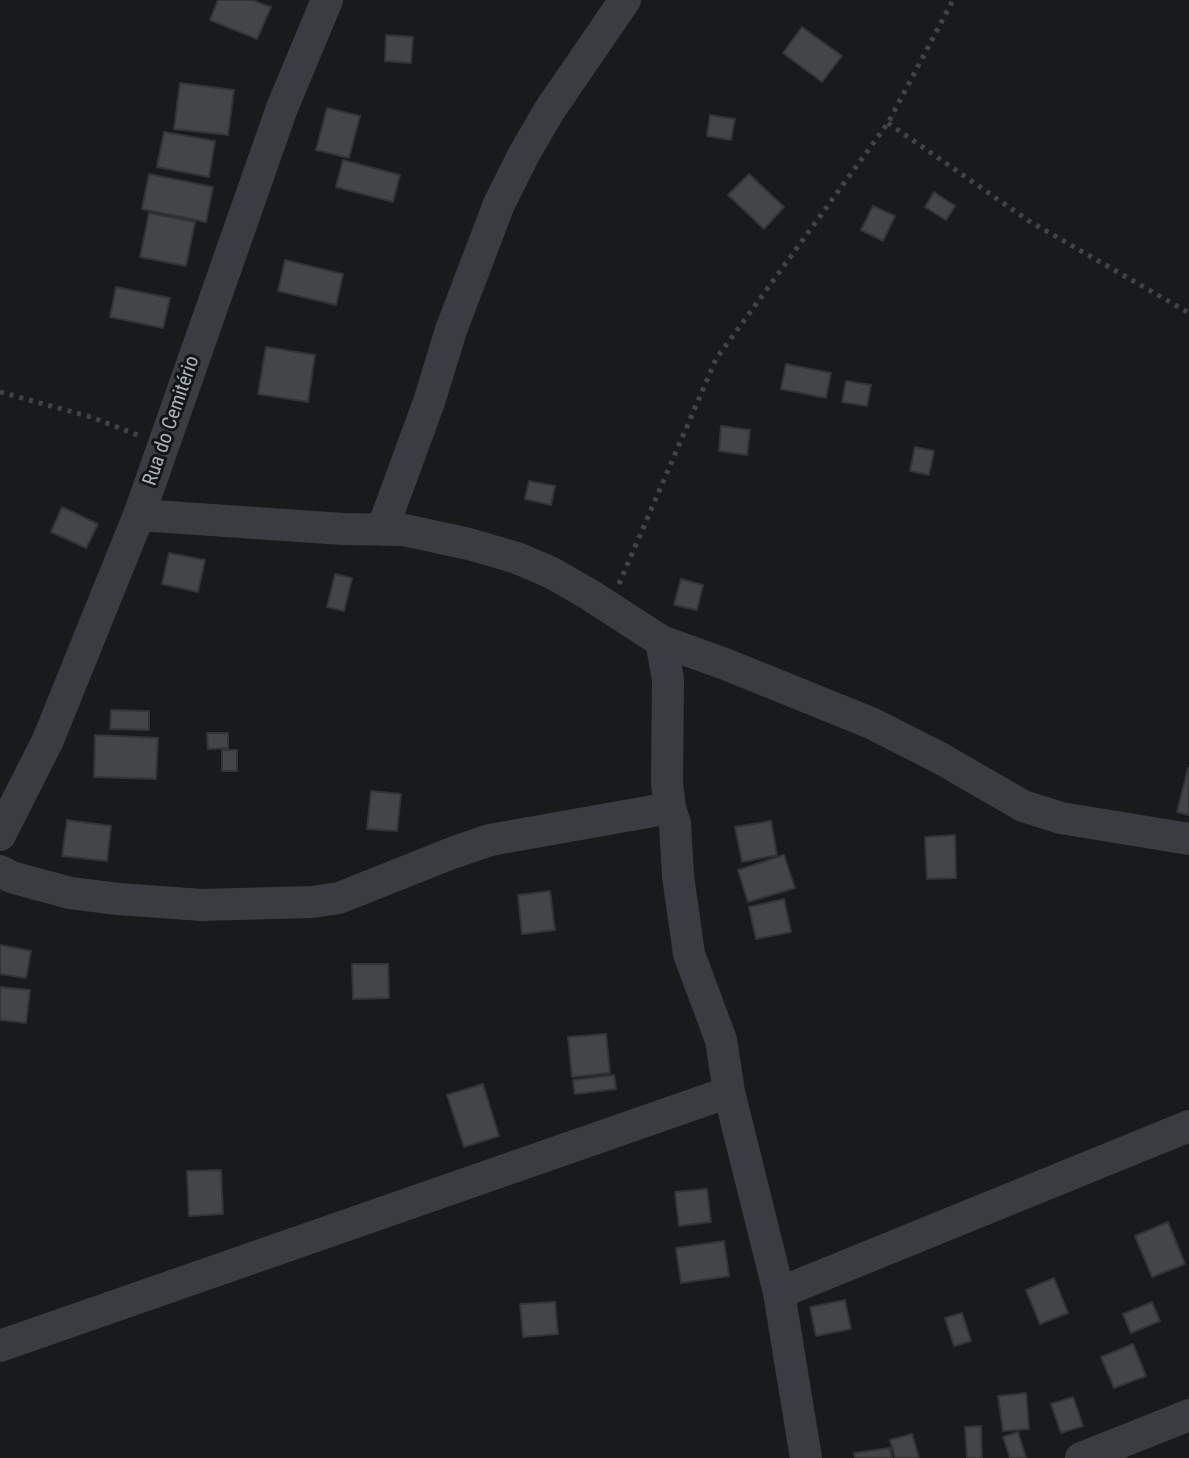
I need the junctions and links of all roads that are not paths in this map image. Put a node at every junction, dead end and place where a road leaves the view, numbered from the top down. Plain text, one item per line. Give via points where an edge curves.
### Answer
1 (327, 0) edge
2 (625, 0) edge
3 (139, 515) junction
4 (382, 530) junction
5 (661, 641) junction
6 (670, 808) junction
7 (0, 835) edge
8 (1189, 839) edge
9 (0, 871) edge
10 (729, 1092) junction
11 (1189, 1126) edge
12 (779, 1293) junction
13 (0, 1346) edge
14 (1189, 1415) edge
15 (806, 1458) edge
16 (1081, 1458) edge

1 - 3 street, Rua do Cemitério via 282,108
2 - 4 street via 549,111 499,204
3 - 4 street
3 - 7 street, Rua do Cemitério via 48,740
4 - 5 street via 429,534 517,558 552,573
5 - 6 street via 668,679
5 - 8 street via 871,723 1023,806 1061,818
6 - 9 street via 490,840 339,898 312,902 202,905 105,898
6 - 10 street via 689,954 721,1040
10 - 12 street
10 - 13 street
11 - 12 street
12 - 15 street
14 - 16 street

